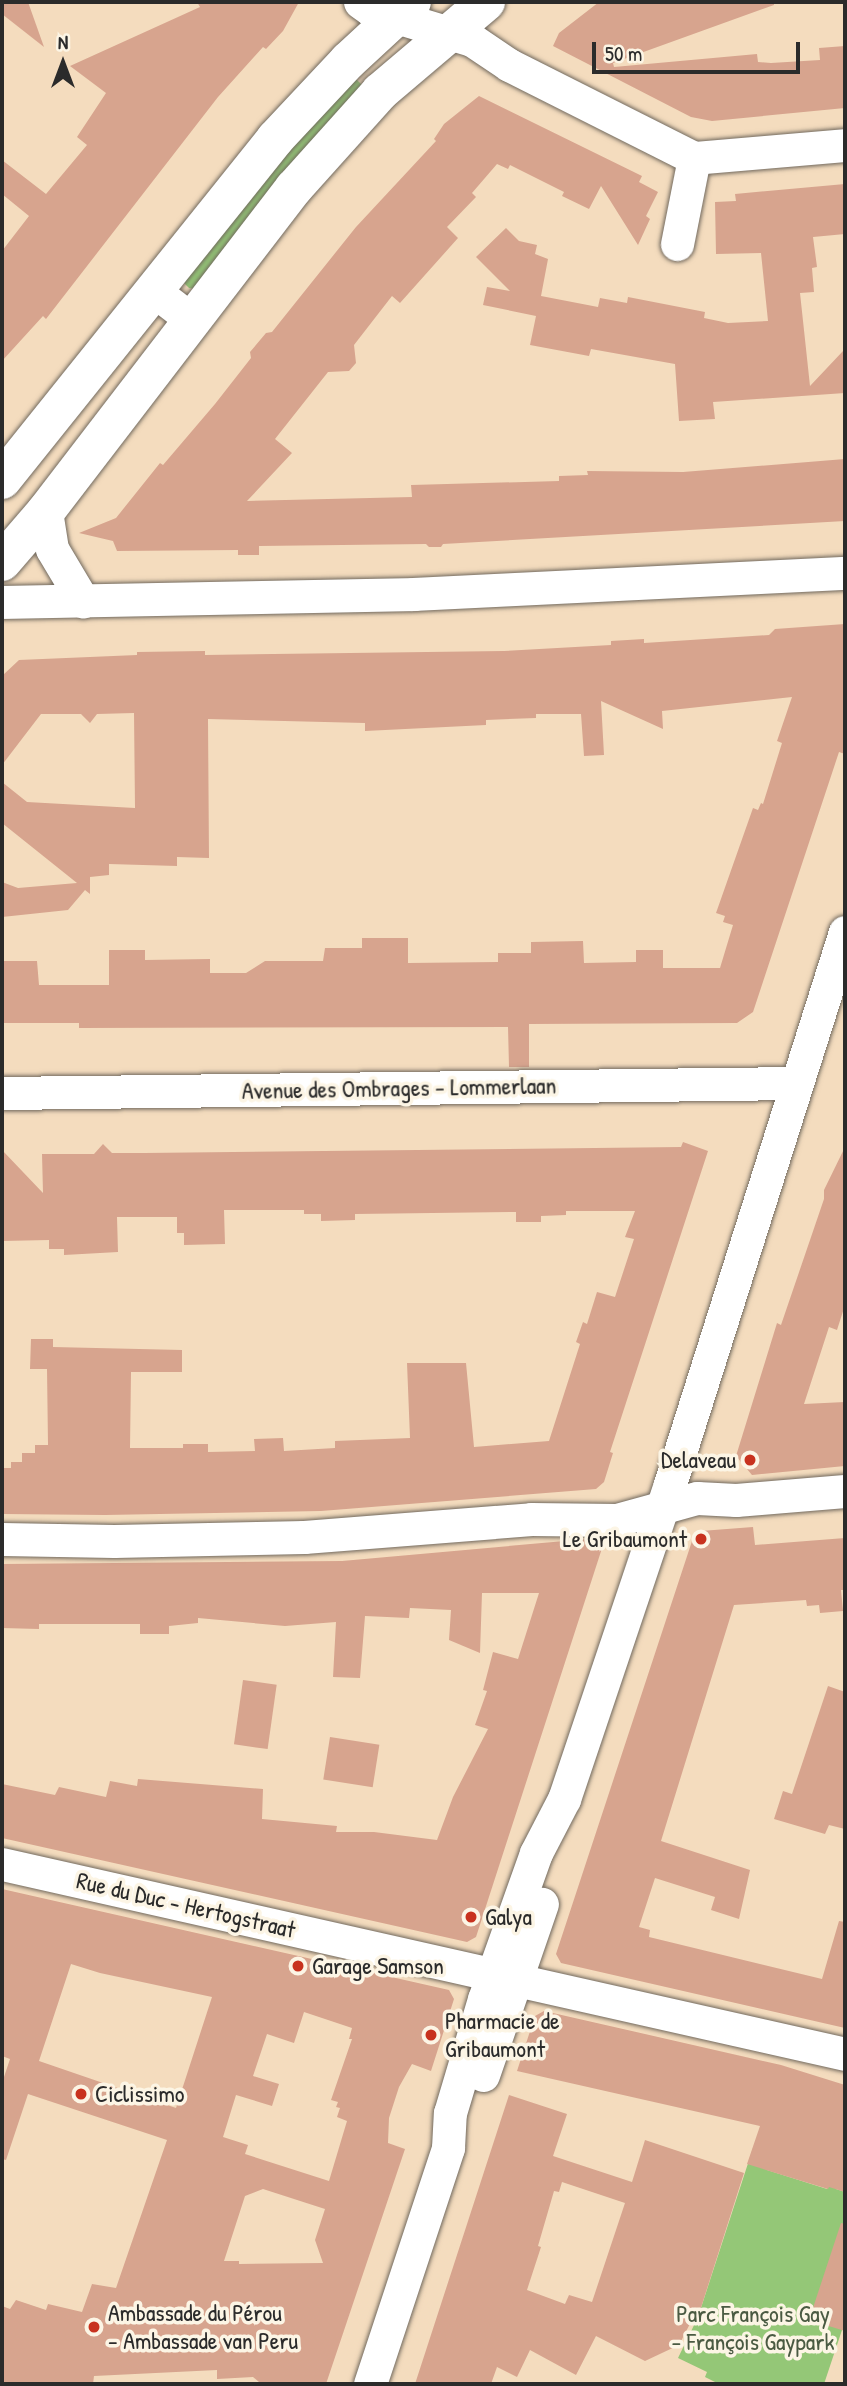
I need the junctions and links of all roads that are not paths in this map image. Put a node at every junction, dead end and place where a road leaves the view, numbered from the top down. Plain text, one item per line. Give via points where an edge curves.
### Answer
1 (360, 2) edge
2 (486, 2) edge
3 (404, 9) edge
4 (449, 33) junction
5 (845, 145) edge
6 (694, 158) junction
7 (677, 244) dead end
8 (153, 290) junction
9 (192, 320) junction
10 (2, 480) edge
11 (46, 511) junction
12 (2, 562) edge
13 (845, 573) edge
14 (83, 601) junction
15 (2, 602) edge
16 (845, 932) edge
17 (796, 1083) junction
18 (2, 1093) edge
19 (845, 1491) edge
20 (659, 1511) junction
21 (2, 1539) edge
22 (2, 1864) edge
23 (506, 1976) junction
24 (845, 2054) edge
25 (370, 2384) edge

1 - 3 street
2 - 4 main road
3 - 4 street
3 - 8 main road via 275,139
4 - 6 street via 472,40 509,65
4 - 9 main road via 380,92 294,188
5 - 6 street
6 - 7 street
8 - 9 street
8 - 10 main road
9 - 11 main road
11 - 12 main road
11 - 14 street via 52,549
13 - 14 street via 414,594
14 - 15 street
16 - 17 street
17 - 18 street, Avenue des Ombrages - Lommerlaan
17 - 20 street
19 - 20 street via 736,1500 697,1498
20 - 21 street via 617,1520 531,1520 304,1537
20 - 23 street via 564,1799 536,1853
22 - 23 street, Rue du Duc - Hertogstraat
23 - 24 street, Rue du Duc - Hertogstraat
23 - 25 street via 450,2113 448,2148

